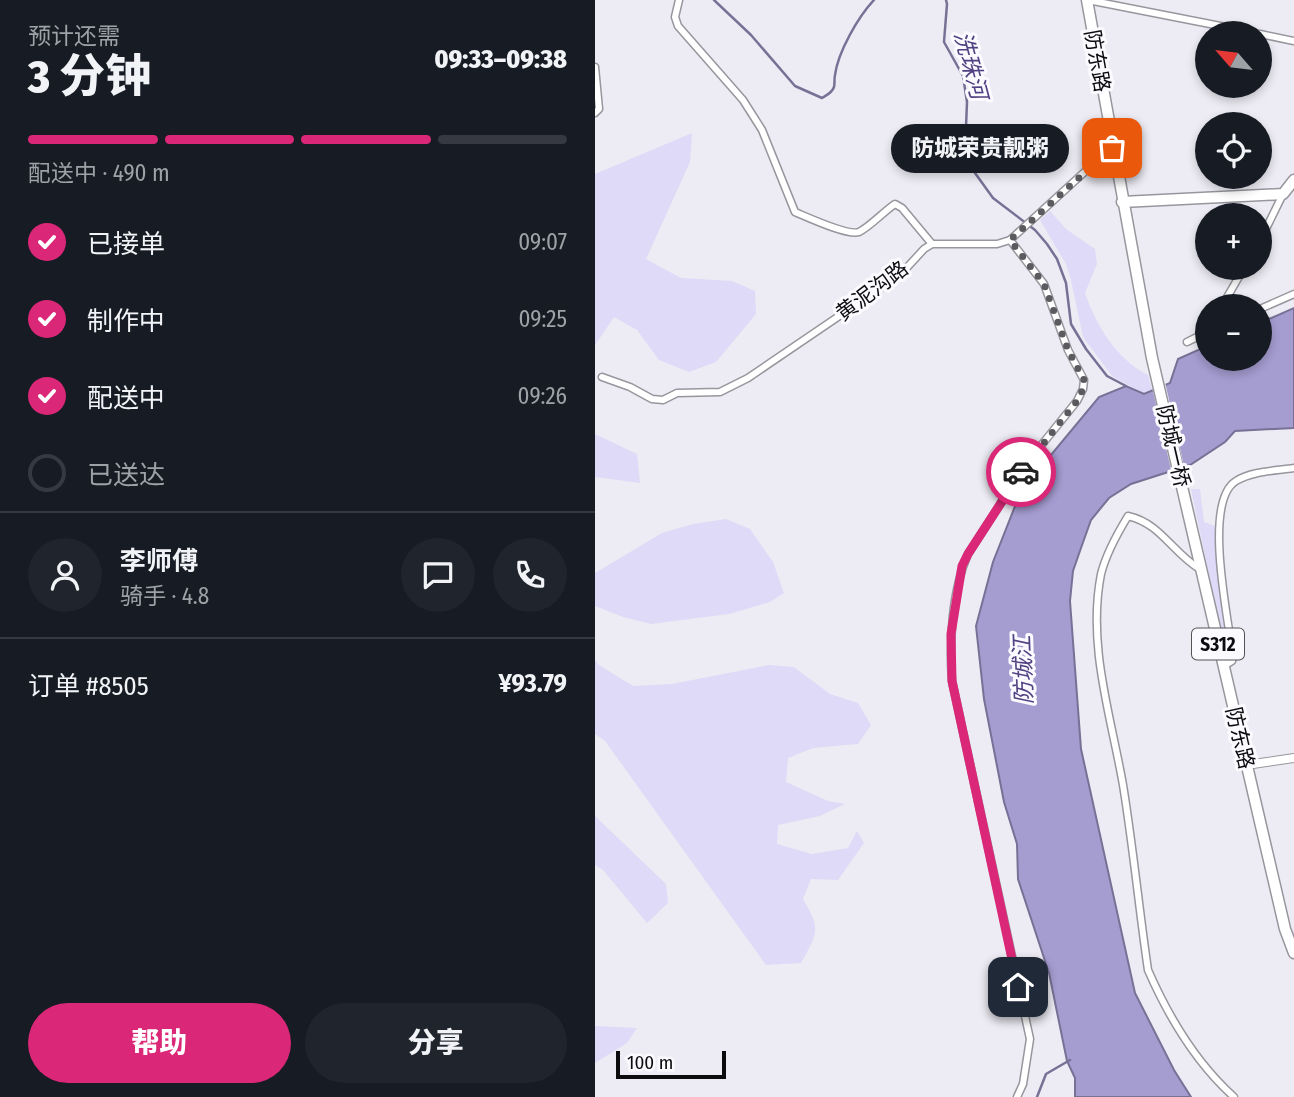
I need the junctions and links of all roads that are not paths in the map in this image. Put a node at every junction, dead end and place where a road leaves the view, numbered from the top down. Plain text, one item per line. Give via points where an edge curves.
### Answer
1 (679, 0) edge
2 (1088, 0) edge
3 (1195, 21) edge
4 (1272, 37) edge
5 (1294, 41) edge
6 (595, 67) edge
7 (595, 113) edge
8 (1112, 148) junction
9 (1294, 180) edge
10 (1283, 194) junction
11 (1122, 202) junction
12 (1272, 216) edge
13 (1010, 240) junction
14 (932, 244) junction
15 (1294, 294) edge
16 (1272, 304) edge
17 (1195, 338) edge
18 (1187, 342) dead end
19 (1155, 369) joint
20 (602, 377) dead end
21 (1294, 468) edge
22 (1191, 522) joint
23 (1201, 570) junction
24 (1224, 666) junction
25 (1294, 758) edge
26 (1247, 765) junction
27 (1294, 953) edge
28 (1017, 1097) edge
29 (1234, 1097) edge

1 - 14 street via 678,26 743,100 762,130 795,212 854,233 895,204
2 - 3 street
2 - 8 main road, 防东路
4 - 5 street
6 - 7 street via 599,109
8 - 11 main road, 防东路
8 - 13 street
9 - 10 main road
10 - 11 main road
10 - 12 street
11 - 19 main road, 防东路 / S312
13 - 14 street
13 - 28 street via 1044,284 1084,380 1077,401 1027,463 968,554 951,634 952,681 1030,1039
14 - 20 street, 黄泥沟路 via 901,274 748,378 720,392 652,399
15 - 16 street
17 - 18 street
19 - 22 main road, 防城一桥 / S312
21 - 24 street via 1253,474 1234,482 1227,492 1218,548 1233,657
22 - 23 main road, 防东路 / S312
23 - 24 main road, 防东路 / S312
23 - 29 street via 1184,560 1147,522 1128,516 1101,574 1097,645 1123,787 1148,970 1199,1061
24 - 26 main road, 防东路 / S312
25 - 26 street
26 - 27 main road, 防东路 / S312

